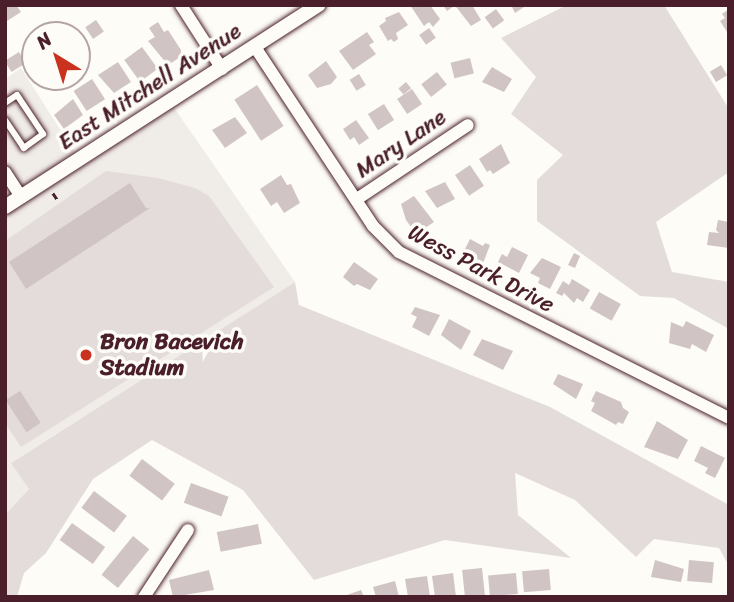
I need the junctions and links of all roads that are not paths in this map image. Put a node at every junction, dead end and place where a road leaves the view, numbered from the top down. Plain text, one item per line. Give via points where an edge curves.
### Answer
1 (181, 5) edge
2 (320, 5) edge
3 (255, 47) junction
4 (222, 69) junction
5 (5, 103) edge
6 (5, 120) edge
7 (468, 125) dead end
8 (5, 172) edge
9 (21, 197) junction
10 (357, 199) junction
11 (5, 207) edge
12 (729, 418) edge
13 (188, 530) dead end
14 (145, 597) edge

1 - 4 street
2 - 3 street, East Mitchell Avenue
3 - 4 street, East Mitchell Avenue
3 - 10 street, Wess Park Drive
4 - 9 street, East Mitchell Avenue
5 - 6 lane via 17,95 43,135 24,148
7 - 10 street, Mary Lane
8 - 9 street
9 - 11 street, East Mitchell Avenue
10 - 12 street, Wess Park Drive via 385,240 414,262
13 - 14 street

